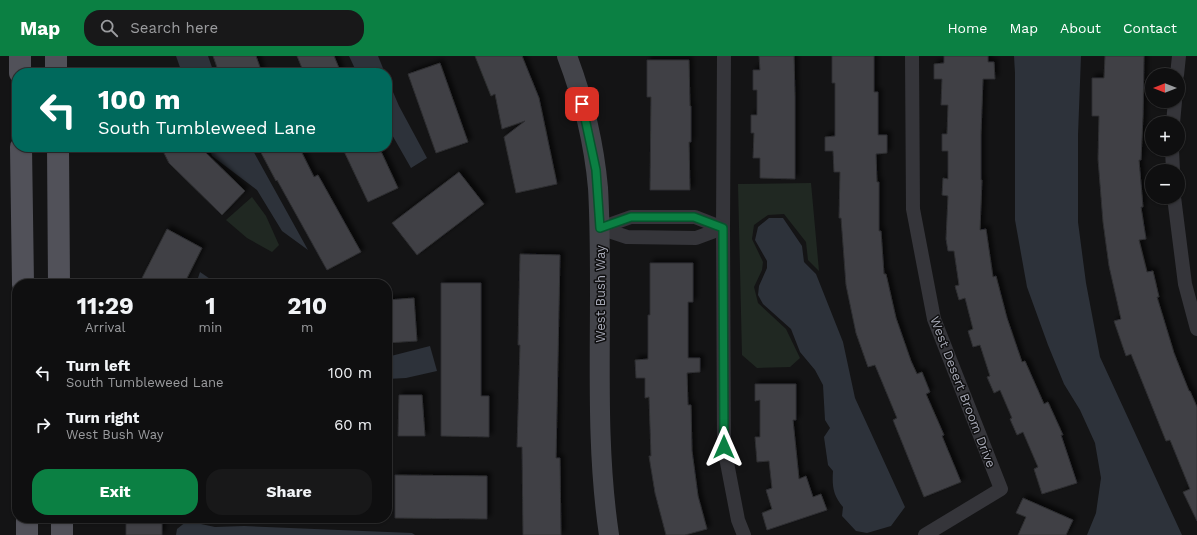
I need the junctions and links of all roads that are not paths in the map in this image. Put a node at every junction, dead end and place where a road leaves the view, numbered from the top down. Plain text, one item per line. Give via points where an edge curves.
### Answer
1 (20, 56) edge
2 (56, 56) edge
3 (567, 56) edge
4 (724, 56) edge
5 (912, 56) edge
6 (1179, 56) edge
7 (20, 68) edge
8 (56, 68) edge
9 (1178, 68) edge
10 (21, 152) edge
11 (58, 152) edge
12 (1175, 204) edge
13 (600, 228) junction
14 (723, 228) junction
15 (23, 279) edge
16 (59, 279) edge
17 (1197, 329) edge
18 (27, 523) edge
19 (62, 523) edge
20 (27, 535) edge
21 (62, 535) edge
22 (609, 535) edge
23 (744, 535) edge
24 (925, 535) edge

1 - 7 main road
2 - 8 main road
3 - 13 street, West Bush Way via 575,77 591,143 598,189
4 - 14 street
5 - 24 street, West Desert Broom Drive via 914,209 934,319 1001,489
6 - 9 street
10 - 15 main road
11 - 16 main road
12 - 17 street via 1185,284
13 - 14 street via 627,237 696,238
13 - 14 street via 631,217 694,217
13 - 22 street, West Bush Way via 601,454
14 - 23 street via 724,447 738,520
18 - 20 main road
19 - 21 main road

